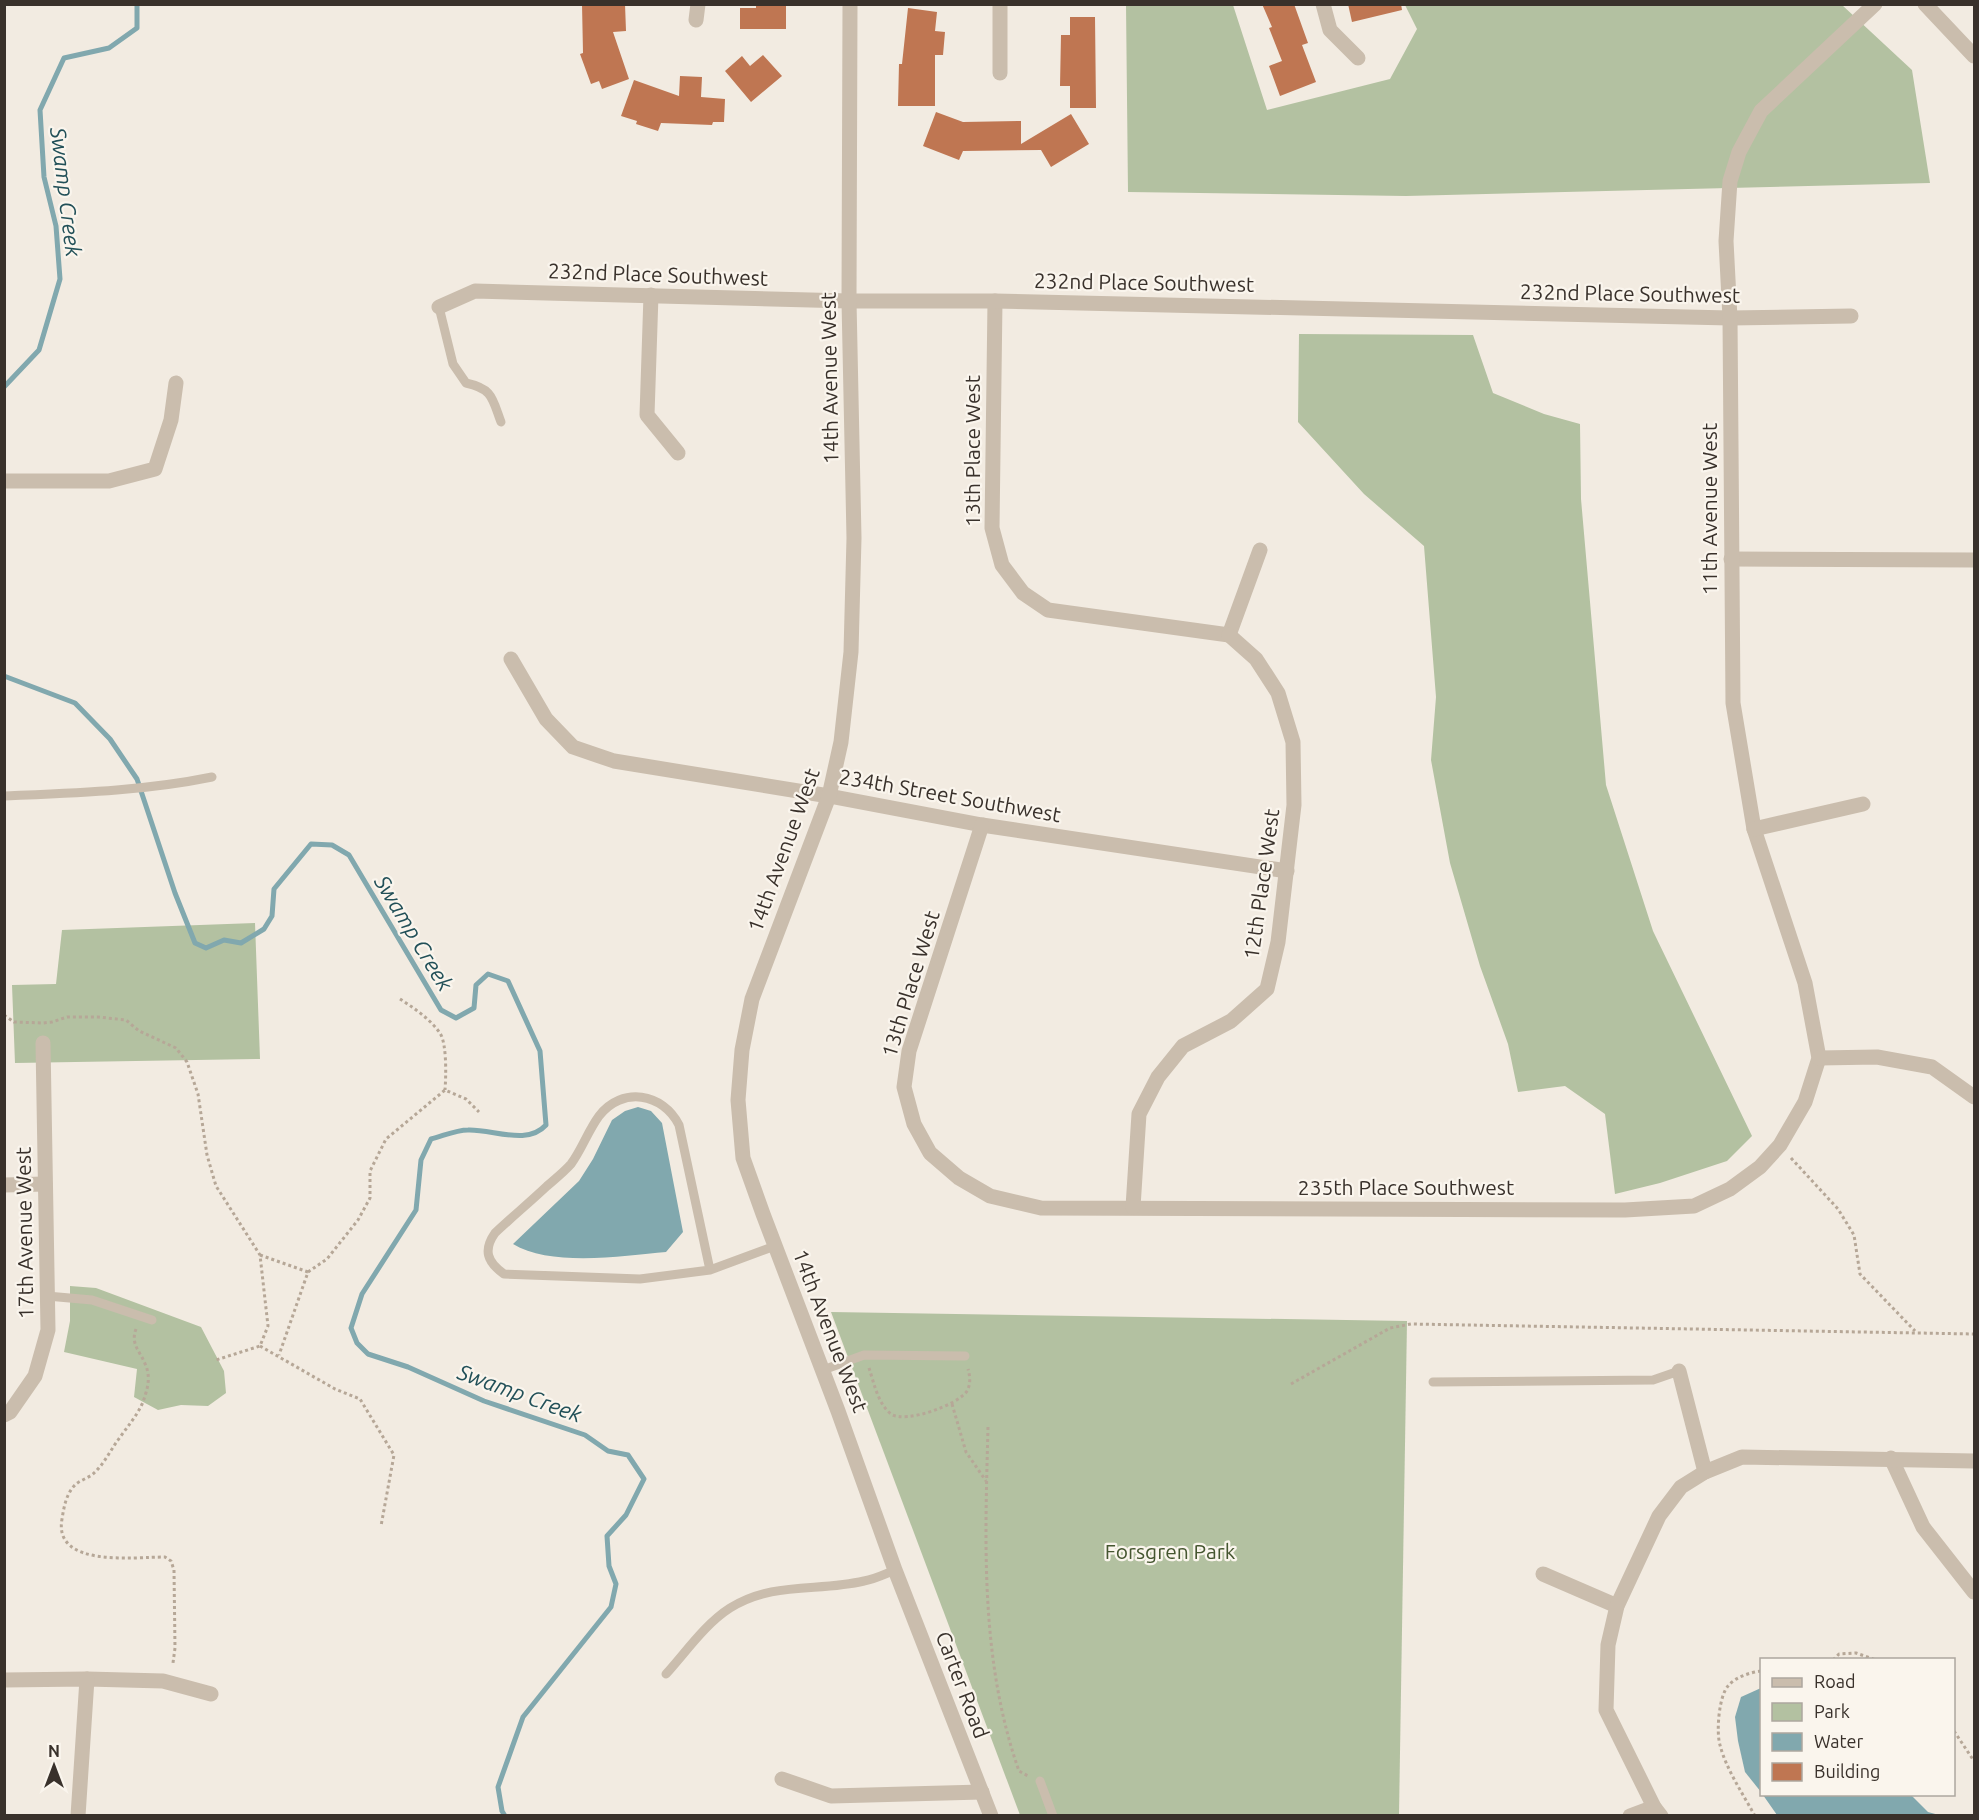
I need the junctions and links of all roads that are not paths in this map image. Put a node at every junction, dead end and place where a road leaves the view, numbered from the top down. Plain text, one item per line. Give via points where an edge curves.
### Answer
1 (698, 4) edge
2 (850, 4) edge
3 (1000, 4) edge
4 (1323, 4) edge
5 (1875, 4) edge
6 (1925, 4) edge
7 (696, 20) dead end
8 (1974, 56) edge
9 (1358, 58) dead end
10 (1000, 73) dead end
11 (651, 295) junction
12 (849, 301) junction
13 (995, 301) junction
14 (440, 308) joint
15 (1851, 316) dead end
16 (1730, 318) junction
17 (176, 383) dead end
18 (501, 422) dead end
19 (678, 453) dead end
20 (4, 481) edge
21 (1260, 550) dead end
22 (1731, 559) junction
23 (1974, 561) edge
24 (1229, 635) junction
25 (511, 659) dead end
26 (212, 777) dead end
27 (4, 796) edge
28 (830, 796) junction
29 (1863, 804) dead end
30 (982, 825) junction
31 (1754, 829) junction
32 (1287, 871) junction
33 (43, 1043) dead end
34 (1819, 1058) junction
35 (1974, 1096) edge
36 (930, 1154) joint
37 (45, 1184) junction
38 (4, 1185) edge
39 (1133, 1207) junction
40 (775, 1246) junction
41 (710, 1270) junction
42 (47, 1296) junction
43 (152, 1320) dead end
44 (965, 1356) road end
45 (823, 1370) junction
46 (1679, 1371) joint
47 (1433, 1382) dead end
48 (7, 1414) edge
49 (1891, 1458) junction
50 (1974, 1461) edge
51 (1705, 1472) junction
52 (895, 1570) junction
53 (1543, 1574) dead end
54 (1974, 1592) edge
55 (1617, 1606) junction
56 (666, 1674) dead end
57 (87, 1679) junction
58 (4, 1680) edge
59 (212, 1694) dead end
60 (782, 1779) dead end
61 (1040, 1781) road end
62 (981, 1792) junction
63 (1658, 1811) edge
64 (78, 1815) edge
65 (991, 1815) edge
66 (1053, 1815) edge
67 (1630, 1815) edge

1 - 7 street
2 - 12 street, 14th Avenue West
3 - 10 street
4 - 9 street via 1330,30
5 - 16 street, 11th Avenue West via 1761,111 1738,152 1730,181 1727,229
6 - 8 street
11 - 12 street, 232nd Place Southwest
11 - 14 street, 232nd Place Southwest via 475,291
11 - 19 street via 647,415
12 - 13 street, 232nd Place Southwest
12 - 28 street, 14th Avenue West via 852,652
13 - 16 street, 232nd Place Southwest
13 - 24 street, 13th Place West via 992,528 1002,565 1023,593 1048,610
14 - 18 lane via 453,364 466,383 480,386 491,395
15 - 16 street, 232nd Place Southwest
16 - 22 street, 11th Avenue West
17 - 20 street via 171,420 155,469 109,481
21 - 24 street
22 - 23 street
22 - 31 street, 11th Avenue West via 1733,703
24 - 32 street, 12th Place West via 1256,659 1278,693 1293,742 1294,805
25 - 28 street, 234th Street Southwest via 546,719 573,747 614,760
26 - 27 lane via 114,790
28 - 30 street, 234th Street Southwest
28 - 40 street, 14th Avenue West via 752,999 742,1050 738,1100 743,1158
29 - 31 street
30 - 32 street, 234th Street Southwest
30 - 36 street, 13th Place West via 909,1051 904,1087 914,1124
31 - 34 street, 11th Avenue West via 1805,983
32 - 39 street, 12th Place West via 1267,989 1231,1021 1184,1046 1158,1077 1139,1114
33 - 37 street, 17th Avenue West
34 - 35 street via 1877,1057 1932,1067
34 - 39 street, 235th Place Southwest via 1805,1102 1780,1145 1760,1167 1730,1189 1694,1206 1625,1210
36 - 39 street, 235th Place Southwest via 959,1178 990,1196 1041,1208
37 - 38 street
37 - 42 street, 17th Avenue West
40 - 41 lane
40 - 45 street, 14th Avenue West
41 - 41 lane via 640,1279 504,1274 494,1267 488,1243 570,1164 600,1115 614,1103 648,1097 663,1104 679,1125
42 - 43 lane via 92,1300
42 - 48 street, 17th Avenue West via 48,1330 35,1376
44 - 45 lane via 864,1355
45 - 52 street, 14th Avenue West
46 - 47 lane via 1653,1380
46 - 51 street
49 - 50 street
49 - 51 street via 1742,1457
49 - 54 street via 1923,1527
51 - 55 street via 1681,1487 1659,1516
52 - 56 lane via 864,1581 774,1590 753,1596 729,1609 702,1633
52 - 62 street, Carter Road
53 - 55 street
55 - 63 street via 1608,1645 1606,1710
57 - 58 street
57 - 59 street via 163,1682
57 - 64 street
60 - 62 street via 831,1796
61 - 66 lane
62 - 65 street, Carter Road
63 - 67 street

